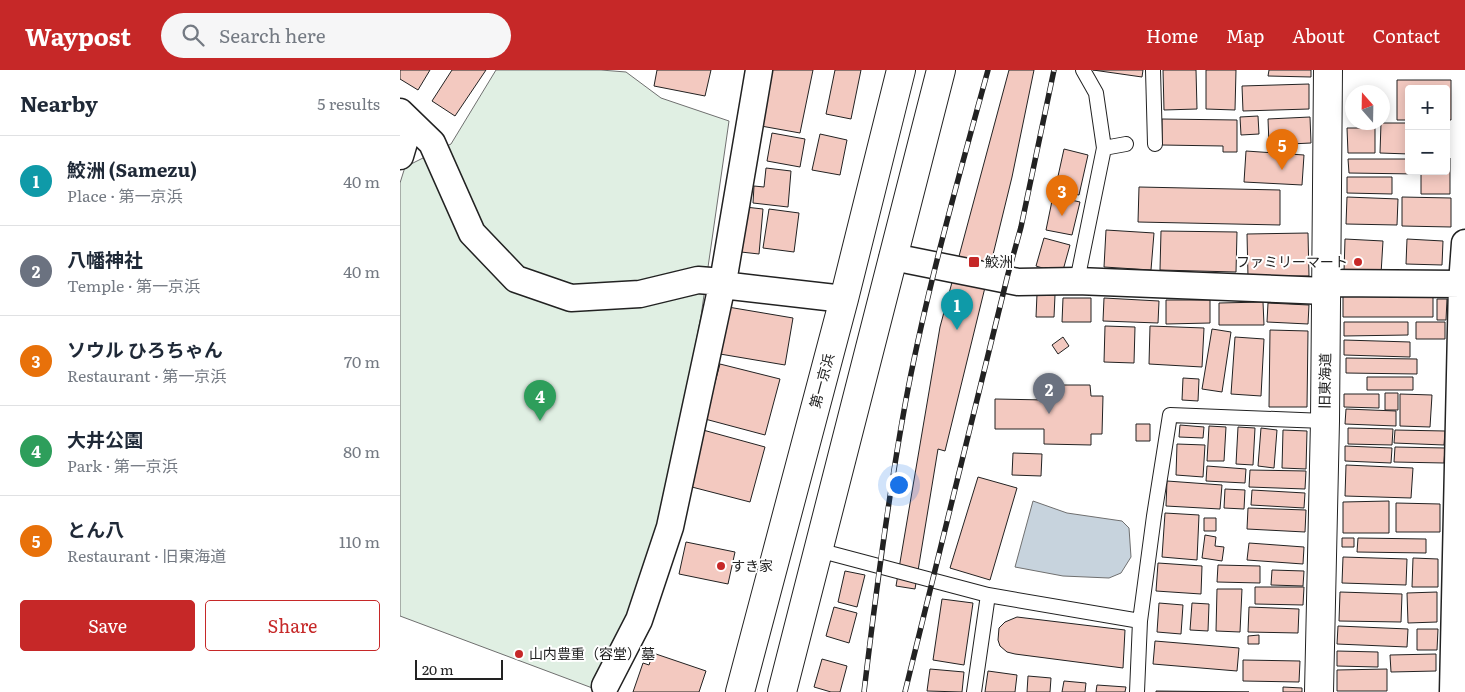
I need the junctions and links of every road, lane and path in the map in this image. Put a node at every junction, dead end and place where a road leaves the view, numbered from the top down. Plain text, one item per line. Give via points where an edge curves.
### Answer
1 (759, 70) edge
2 (901, 70) edge
3 (941, 70) edge
4 (1083, 70) edge
5 (1152, 70) edge
6 (1328, 70) edge
7 (405, 117) edge
8 (1126, 144) dead end
9 (1155, 144) dead end
10 (1104, 148) junction
11 (400, 156) edge
12 (1465, 243) edge
13 (893, 256) junction
14 (1077, 281) junction
15 (723, 284) junction
16 (1462, 284) junction
17 (1326, 287) junction
18 (844, 299) junction
19 (1463, 349) edge
20 (1325, 421) junction
21 (1461, 487) edge
22 (818, 550) junction
23 (988, 595) junction
24 (1460, 596) edge
25 (1140, 621) junction
26 (605, 686) dead end
27 (740, 692) edge
28 (782, 692) edge
29 (974, 692) edge
30 (1137, 692) edge
31 (1319, 692) edge
32 (1453, 692) edge

1 - 15 street
2 - 18 main road, 第一京浜
3 - 13 main road
4 - 10 lane via 1096,93
5 - 9 lane
6 - 17 main road, 旧東海道
7 - 11 street
7 - 15 street via 432,143 472,233 516,279 572,298 640,294 698,280
8 - 10 lane
10 - 14 lane
12 - 16 street
13 - 14 street via 1018,282
13 - 22 main road
14 - 17 street
15 - 18 street
15 - 26 street via 670,527 639,620
16 - 17 street
16 - 19 street
17 - 20 main road, 旧東海道
18 - 27 main road, 第一京浜
19 - 21 street
20 - 25 lane via 1170,414
20 - 31 main road, 旧東海道
21 - 24 street
22 - 23 lane
22 - 28 main road
23 - 25 lane
23 - 29 lane
24 - 32 street
25 - 30 lane

